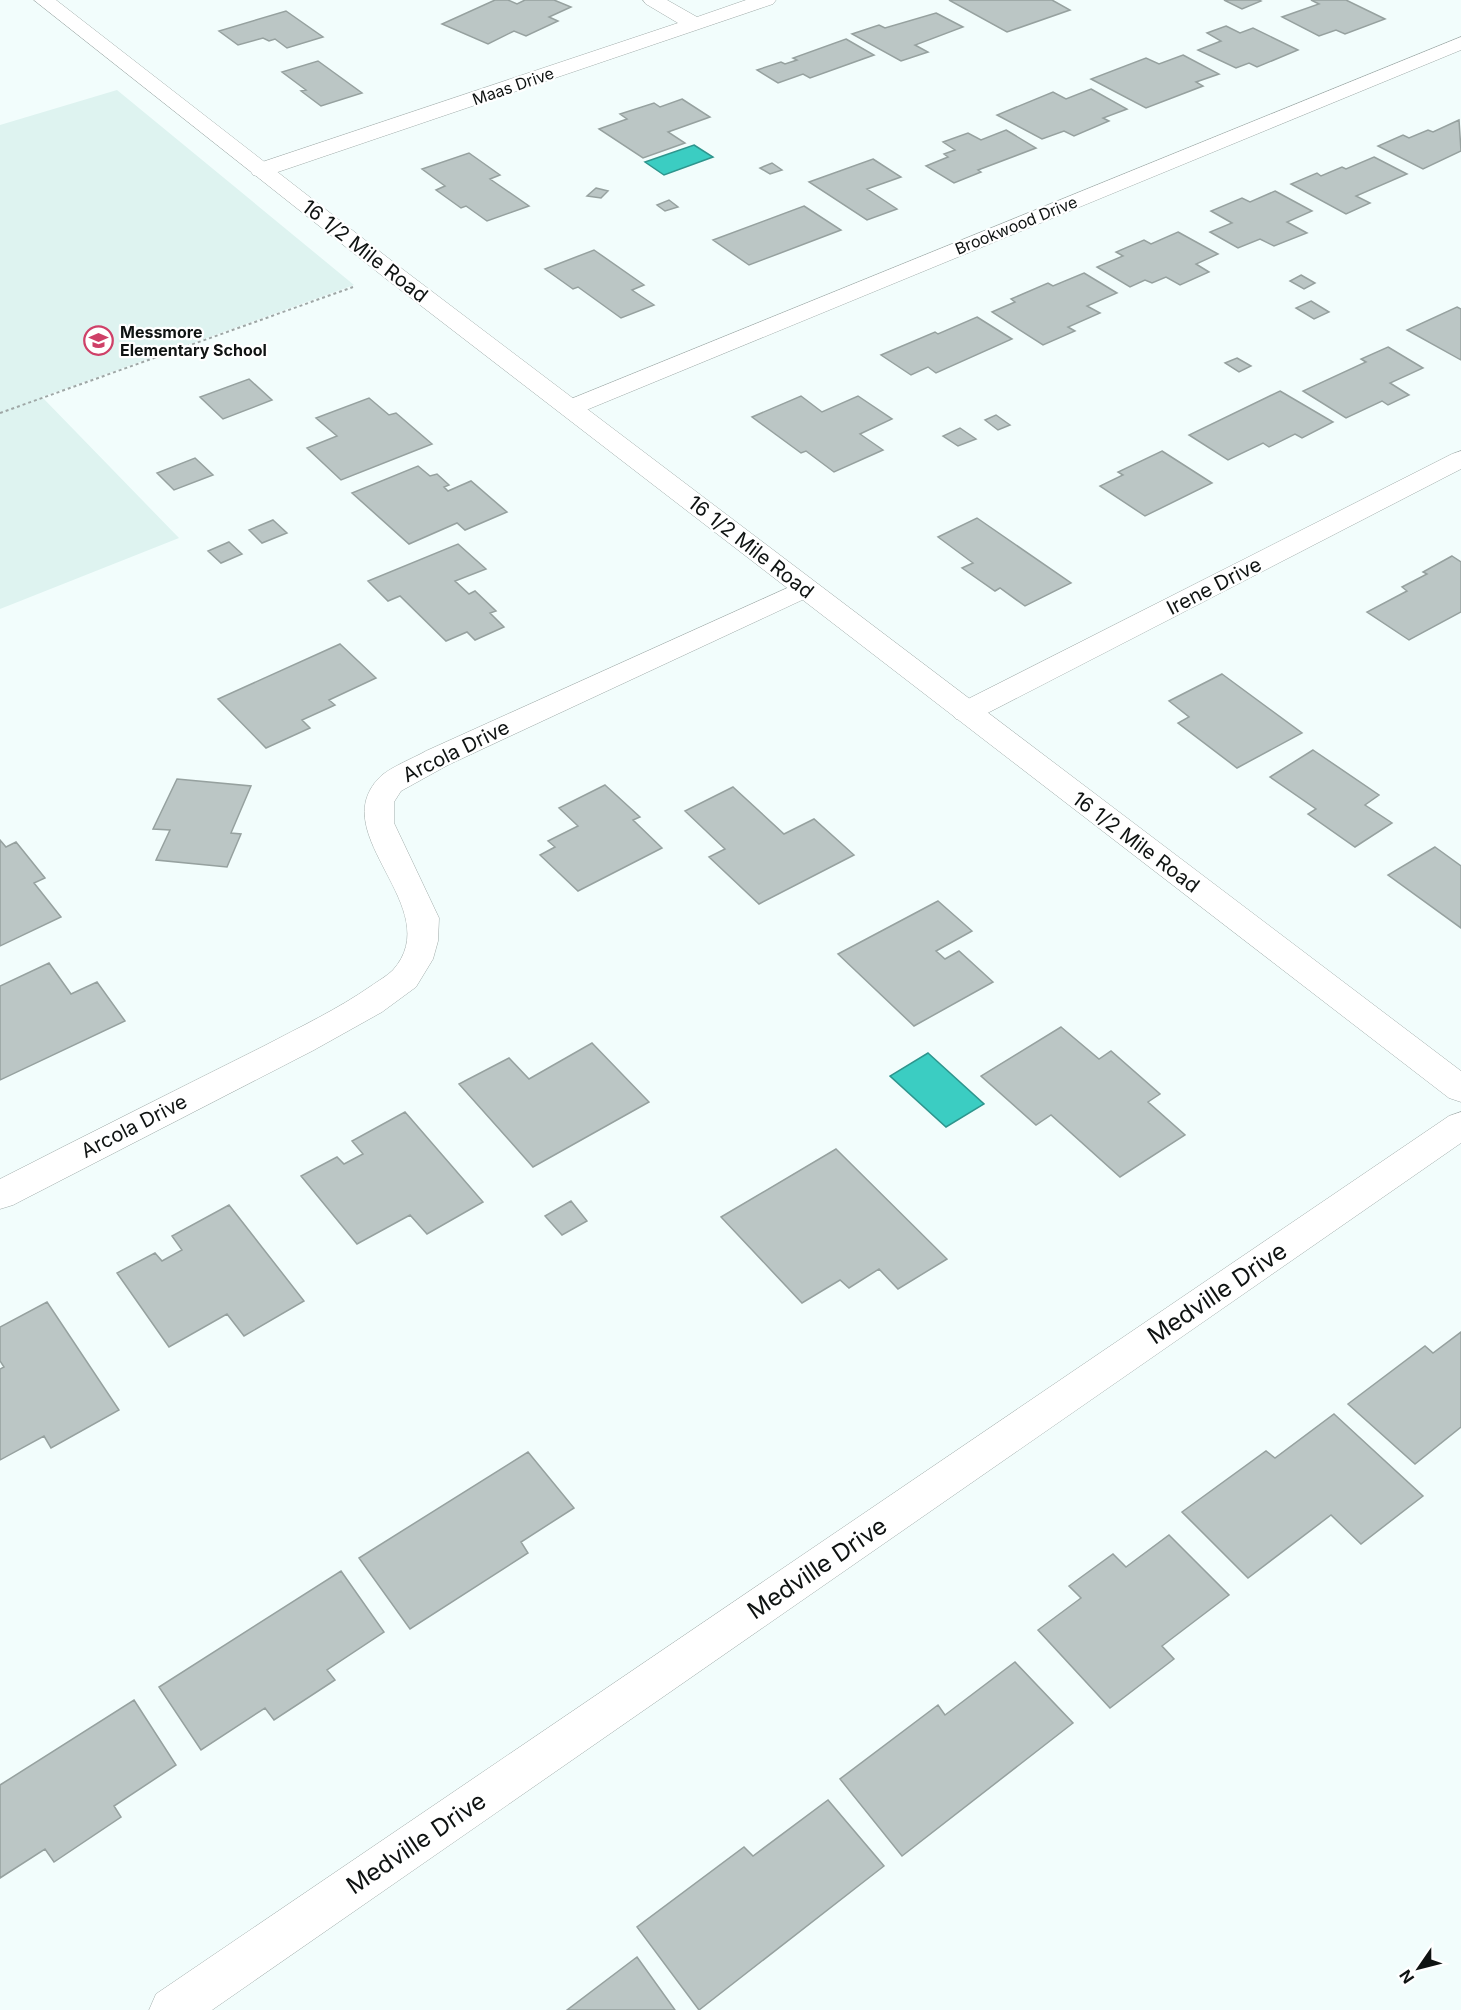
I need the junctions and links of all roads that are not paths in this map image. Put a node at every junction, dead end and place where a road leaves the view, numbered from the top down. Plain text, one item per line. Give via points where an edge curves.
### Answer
1 (44, 0) edge
2 (653, 0) edge
3 (766, 0) edge
4 (695, 24) junction
5 (1461, 43) edge
6 (261, 170) junction
7 (570, 408) junction
8 (1461, 459) edge
9 (805, 588) junction
10 (966, 712) junction
11 (1461, 1089) edge
12 (1461, 1125) edge
13 (0, 1195) edge
14 (172, 2010) edge

1 - 6 street, 16 1/2 Mile Road
2 - 4 street
3 - 4 street, Maas Drive
4 - 6 street, Maas Drive
5 - 7 street, Brookwood Drive
6 - 7 street, 16 1/2 Mile Road
7 - 9 street, 16 1/2 Mile Road
8 - 10 street, Irene Drive
9 - 10 street, 16 1/2 Mile Road
9 - 13 street, Arcola Drive via 437,758 390,784 379,802 379,823 423,918 417,959 404,979 302,1041
10 - 11 street, 16 1/2 Mile Road
12 - 14 street, Medville Drive

